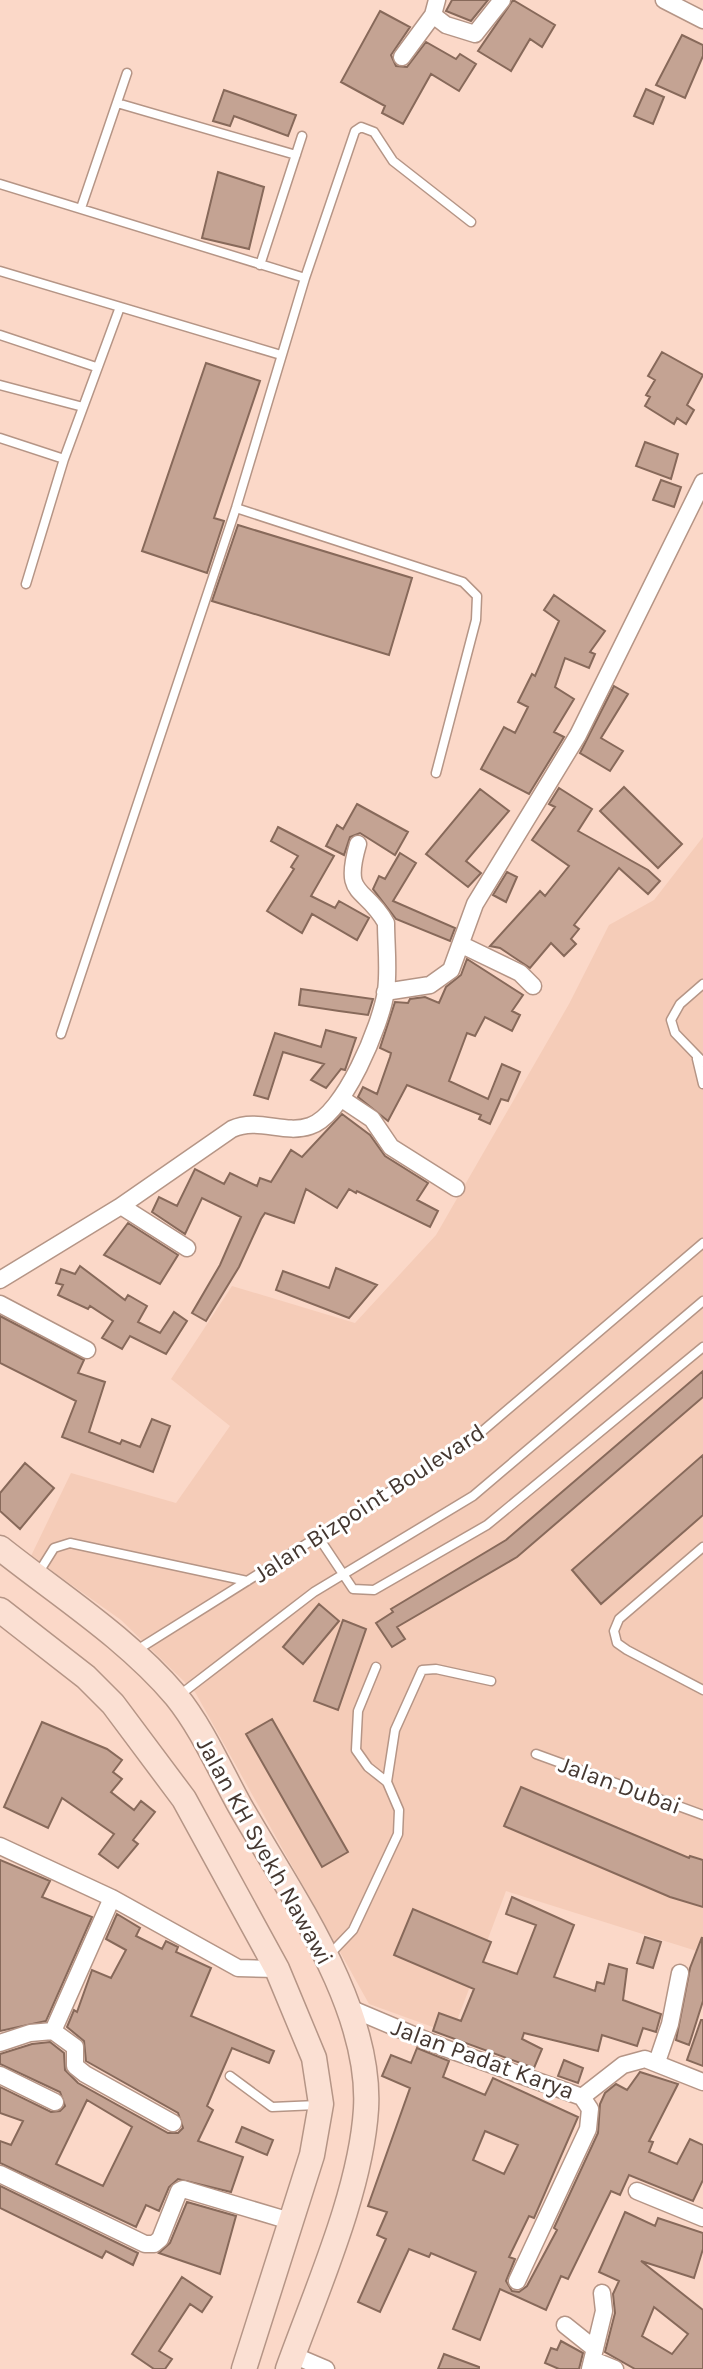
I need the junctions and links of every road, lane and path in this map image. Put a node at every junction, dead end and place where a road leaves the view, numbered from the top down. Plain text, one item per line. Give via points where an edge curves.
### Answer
1 (502, 0) edge
2 (664, 0) edge
3 (435, 7) edge
4 (703, 20) edge
5 (402, 57) dead end
6 (127, 73) dead end
7 (117, 103) junction
8 (302, 136) dead end
9 (296, 155) junction
10 (0, 184) edge
11 (81, 208) junction
12 (471, 222) dead end
13 (260, 265) junction
14 (0, 271) edge
15 (305, 278) junction
16 (120, 307) junction
17 (0, 335) edge
18 (281, 355) junction
19 (96, 367) junction
20 (0, 385) edge
21 (83, 407) junction
22 (0, 438) edge
23 (64, 459) junction
24 (703, 482) edge
25 (236, 508) junction
26 (26, 584) dead end
27 (436, 773) dead end
28 (358, 844) dead end
29 (462, 945) junction
30 (703, 984) edge
31 (533, 986) dead end
32 (385, 992) junction
33 (61, 1034) dead end
34 (700, 1061) edge
35 (703, 1084) edge
36 (342, 1099) junction
37 (456, 1188) dead end
38 (121, 1206) junction
39 (703, 1243) edge
40 (187, 1248) dead end
41 (0, 1280) edge
42 (703, 1301) edge
43 (0, 1304) edge
44 (703, 1347) edge
45 (87, 1350) dead end
46 (319, 1538) junction
47 (703, 1547) edge
48 (0, 1548) edge
49 (342, 1575) junction
50 (37, 1577) junction
51 (248, 1582) junction
52 (0, 1610) edge
53 (133, 1652) junction
54 (376, 1667) dead end
55 (491, 1681) dead end
56 (703, 1690) edge
57 (177, 1697) junction
58 (536, 1754) dead end
59 (387, 1782) junction
60 (703, 1815) edge
61 (0, 1846) edge
62 (112, 1898) junction
63 (326, 1957) junction
64 (277, 1969) junction
65 (680, 1973) dead end
66 (345, 2006) junction
67 (53, 2031) junction
68 (0, 2043) edge
69 (657, 2062) junction
70 (0, 2075) edge
71 (230, 2076) dead end
72 (703, 2082) edge
73 (582, 2097) junction
74 (55, 2102) dead end
75 (321, 2104) junction
76 (173, 2123) dead end
77 (0, 2174) edge
78 (637, 2191) dead end
79 (703, 2218) edge
80 (290, 2221) junction
81 (517, 2281) dead end
82 (602, 2293) dead end
83 (565, 2325) dead end
84 (593, 2359) edge
85 (291, 2362) edge
86 (244, 2369) edge
87 (326, 2369) edge
88 (615, 2369) edge

1 - 3 street via 475,34 446,25
2 - 4 street
3 - 5 street
6 - 7 lane
7 - 9 lane
7 - 11 lane
8 - 9 lane
9 - 13 lane
10 - 11 lane
11 - 13 lane
12 - 15 lane via 393,161 374,132 361,127 351,138
13 - 15 lane
14 - 16 lane
15 - 18 lane
16 - 18 lane
16 - 19 lane
17 - 19 lane
18 - 25 lane
19 - 21 lane
20 - 21 lane
21 - 23 lane
22 - 23 lane
23 - 26 lane
24 - 29 street via 578,735 475,904
25 - 27 lane via 463,582 477,596 476,620
25 - 33 lane
28 - 32 street via 353,882 386,923
29 - 31 street via 520,973
29 - 32 street via 441,979
30 - 34 lane via 671,1020 675,1033
32 - 36 street
34 - 35 lane
36 - 37 street via 372,1119 391,1147
36 - 38 street via 326,1119 308,1127 244,1123
38 - 40 street
38 - 41 street
39 - 46 lane, Jalan Bizpoint Boulevard via 472,1440
42 - 49 lane, Jalan Bizpoint Boulevard via 473,1496
43 - 45 street
44 - 49 lane via 487,1525 374,1590 353,1589
46 - 49 lane
46 - 51 lane, Jalan Bizpoint Boulevard
47 - 56 lane via 619,1619 614,1631 617,1643 627,1650
48 - 50 main road, Jalan KH Syekh Nawawi
49 - 57 lane, Jalan Bizpoint Boulevard
50 - 51 lane via 54,1548 70,1543
50 - 53 main road, Jalan KH Syekh Nawawi
51 - 53 lane, Jalan Bizpoint Boulevard
52 - 64 main road, Jalan KH Syekh Nawawi via 113,1704 184,1799
53 - 57 main road, Jalan KH Syekh Nawawi
54 - 59 lane via 358,1711 356,1750
55 - 59 lane via 422,1670 395,1730
57 - 63 main road, Jalan KH Syekh Nawawi
58 - 60 lane, Jalan Dubai
59 - 63 lane via 399,1810 398,1834 353,1930
61 - 62 street
62 - 64 street via 238,1968
62 - 67 street
63 - 66 main road, Jalan KH Syekh Nawawi
64 - 75 main road, Jalan KH Syekh Nawawi via 314,2058
65 - 69 street
66 - 73 street, Jalan Padat Karya
66 - 85 main road, Jalan KH Syekh Nawawi via 366,2065 366,2110 351,2190
67 - 68 street
67 - 76 street via 75,2047 75,2066 85,2074
69 - 72 street
69 - 73 street, Jalan Padat Karya via 633,2061
70 - 74 street
71 - 75 lane via 272,2107
73 - 81 street via 590,2109 588,2129
75 - 80 main road, Jalan KH Syekh Nawawi via 312,2155
77 - 80 street via 145,2244 160,2239 183,2189
78 - 79 street
80 - 86 main road, Jalan KH Syekh Nawawi
82 - 84 street via 604,2311
83 - 84 street
84 - 88 street
85 - 87 street

